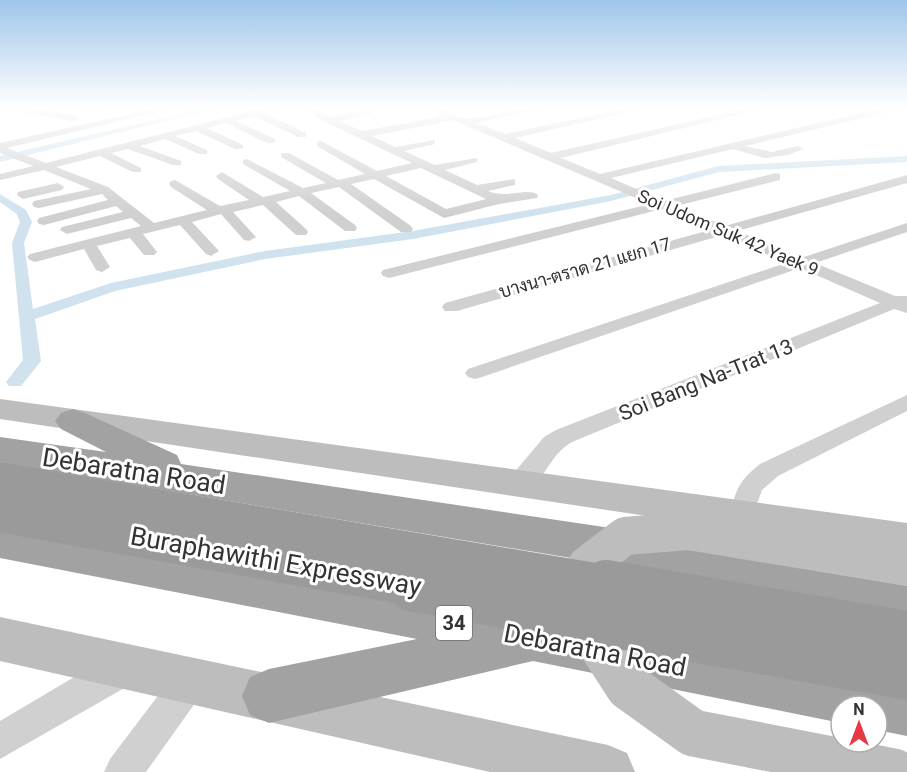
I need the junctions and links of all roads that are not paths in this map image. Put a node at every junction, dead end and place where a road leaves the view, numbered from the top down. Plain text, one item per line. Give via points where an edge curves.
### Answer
1 (25, 142) edge
2 (145, 142) edge
3 (180, 142) edge
4 (228, 142) edge
5 (376, 142) edge
6 (431, 142) dead end
7 (512, 142) edge
8 (616, 142) edge
9 (746, 142) edge
10 (321, 144) dead end
11 (733, 145) junction
12 (131, 146) junction
13 (239, 147) dead end
14 (0, 148) edge
15 (798, 149) dead end
16 (394, 150) junction
17 (203, 152) dead end
18 (103, 153) junction
19 (285, 154) dead end
20 (20, 157) junction
21 (550, 158) junction
22 (473, 160) dead end
23 (247, 162) dead end
24 (426, 162) junction
25 (177, 163) dead end
26 (46, 168) junction
27 (137, 170) dead end
28 (2, 171) edge
29 (62, 173) junction
30 (375, 175) junction
31 (476, 175) dead end
32 (222, 176) dead end
33 (776, 177) dead end
34 (597, 178) junction
35 (457, 179) junction
36 (907, 179) edge
37 (84, 180) junction
38 (511, 182) dead end
39 (339, 183) junction
40 (175, 184) dead end
41 (478, 189) junction
42 (104, 190) junction
43 (300, 192) junction
44 (532, 195) dead end
45 (263, 200) junction
46 (498, 200) junction
47 (119, 201) junction
48 (39, 204) dead end
49 (663, 204) junction
50 (221, 210) junction
51 (134, 213) junction
52 (183, 220) junction
53 (44, 221) dead end
54 (151, 227) junction
55 (350, 228) dead end
56 (907, 228) edge
57 (406, 229) dead end
58 (67, 230) dead end
59 (720, 230) junction
60 (133, 232) junction
61 (301, 232) dead end
62 (249, 237) dead end
63 (88, 243) junction
64 (211, 251) dead end
65 (149, 252) dead end
66 (35, 257) dead end
67 (800, 264) junction
68 (102, 267) dead end
69 (389, 273) dead end
70 (903, 303) edge
71 (451, 307) dead end
72 (475, 373) dead end
73 (907, 402) edge
74 (0, 409) edge
75 (73, 421) junction
76 (0, 450) edge
77 (194, 480) junction
78 (521, 482) junction
79 (0, 483) edge
80 (0, 512) edge
81 (742, 514) junction
82 (907, 539) edge
83 (0, 540) edge
84 (907, 567) edge
85 (907, 593) edge
86 (907, 637) edge
87 (536, 638) junction
88 (0, 639) edge
89 (129, 667) junction
90 (907, 674) edge
91 (191, 680) junction
92 (269, 696) junction
93 (907, 709) edge
94 (0, 741) edge
95 (591, 770) edge
96 (123, 772) edge
97 (894, 772) edge

1 - 14 street
2 - 12 street
3 - 17 street
4 - 13 street
5 - 16 street
6 - 16 street
7 - 21 street, Soi Udom Suk 42 Yaek 9
8 - 21 street
9 - 11 street
10 - 30 street
11 - 15 street via 768,157
11 - 34 street
12 - 18 street
12 - 25 street
14 - 20 street
16 - 24 street
18 - 26 street
18 - 27 street
19 - 39 street
20 - 26 street
20 - 28 street
21 - 34 street, Soi Udom Suk 42 Yaek 9
22 - 24 street
23 - 43 street
24 - 30 street
24 - 35 street
26 - 28 street
26 - 29 street
29 - 37 street
29 - 37 street via 20,190
30 - 39 street
30 - 46 street via 444,214
31 - 35 street
32 - 45 street
33 - 49 street
34 - 49 street, Soi Udom Suk 42 Yaek 9
35 - 41 street
36 - 59 street, บางนา-ตราด 21 แยก 17
37 - 42 street
38 - 41 street
39 - 43 street
39 - 57 street
40 - 50 street
41 - 46 street
42 - 47 street
42 - 48 street
43 - 45 street
43 - 55 street
44 - 46 street
45 - 50 street
45 - 61 street
47 - 51 street
47 - 53 street
49 - 59 street, Soi Udom Suk 42 Yaek 9
49 - 69 street
50 - 52 street
50 - 62 street
51 - 54 street
51 - 58 street
52 - 54 street
52 - 64 street
54 - 60 street
56 - 67 street
59 - 67 street, Soi Udom Suk 42 Yaek 9
59 - 71 street, บางนา-ตราด 21 แยก 17
60 - 63 street
60 - 65 street
63 - 66 street
63 - 68 street
67 - 70 street, Soi Udom Suk 42 Yaek 9
67 - 72 street
70 - 78 street, Soi Bang Na-Trat 13 via 564,436 552,443
73 - 81 street via 769,470 751,485
74 - 75 main road, Debaratna Road
75 - 77 highway
75 - 78 main road, Debaratna Road
76 - 77 highway, Debaratna Road
77 - 85 highway, Debaratna Road
78 - 81 main road, Debaratna Road
79 - 86 highway, Buraphawithi Expressway, bridge
80 - 90 highway, Buraphawithi Expressway, bridge
81 - 82 main road, Debaratna Road
83 - 87 highway, Debaratna Road / 34
84 - 97 main road, bridge via 689,531 626,536 587,565 587,622 629,687 693,733
87 - 92 highway
87 - 93 highway, Debaratna Road / 34
88 - 89 main road
89 - 91 main road
89 - 94 street
91 - 92 main road
91 - 96 street
92 - 95 main road

